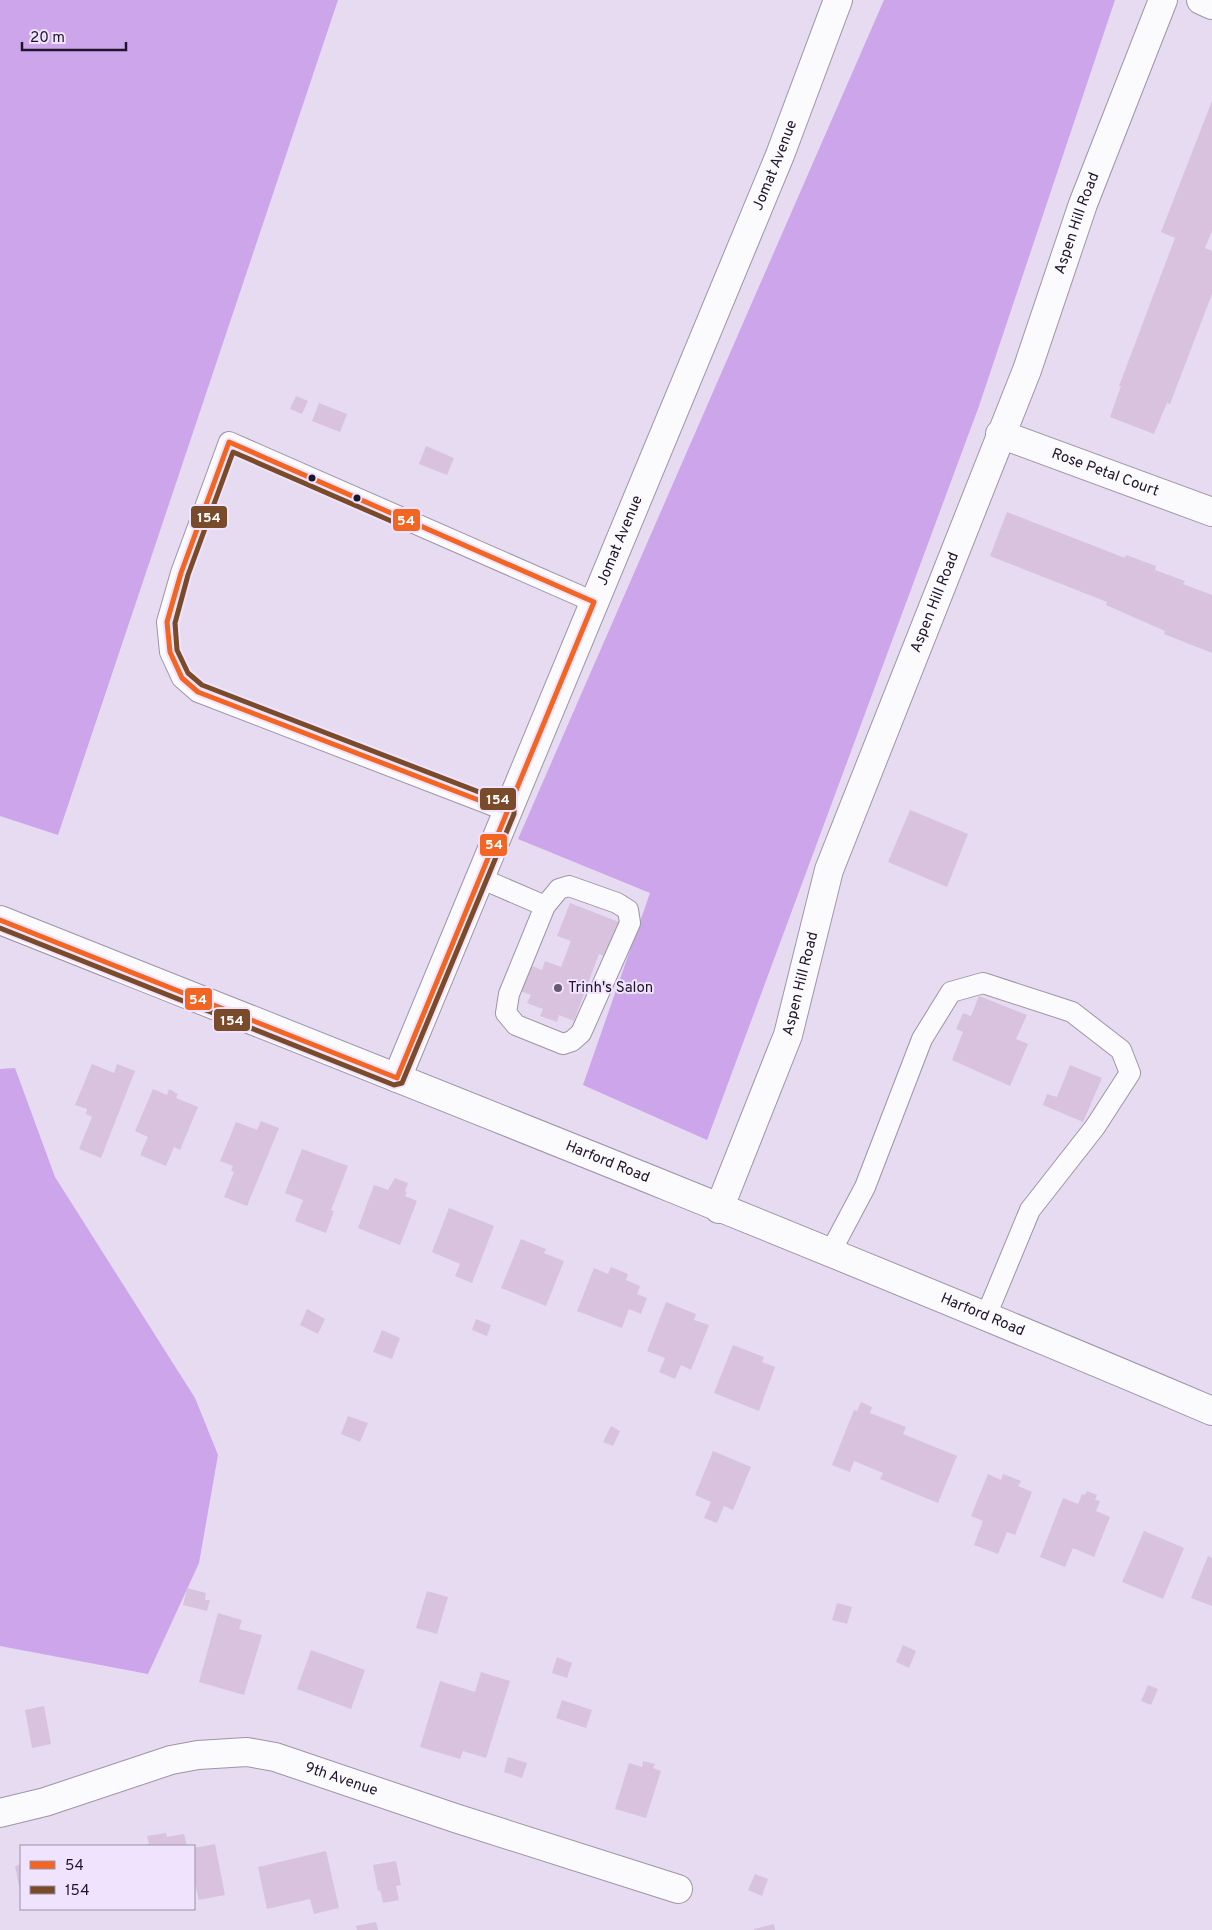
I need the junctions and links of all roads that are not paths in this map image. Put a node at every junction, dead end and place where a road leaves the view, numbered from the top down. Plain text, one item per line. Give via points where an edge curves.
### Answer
1 (838, 0) edge
2 (1163, 0) edge
3 (1200, 0) edge
4 (1212, 5) edge
5 (1000, 434) junction
6 (1212, 512) edge
7 (594, 602) junction
8 (507, 812) junction
9 (480, 878) junction
10 (545, 906) junction
11 (0, 920) edge
12 (397, 1078) junction
13 (719, 1208) junction
14 (830, 1253) junction
15 (986, 1316) junction
16 (1212, 1411) edge
17 (0, 1813) edge
18 (678, 1889) dead end

1 - 7 street, Jomat Avenue via 780,156
2 - 5 street, Aspen Hill Road via 1083,204 1027,370
3 - 4 street
5 - 6 street, Rose Petal Court
5 - 13 street, Aspen Hill Road via 829,870 788,1035
7 - 8 street, Jomat Avenue
7 - 8 lane via 229,442 181,573 167,622 170,652 182,678 198,692
8 - 9 street, Jomat Avenue
9 - 10 lane
9 - 12 street, Jomat Avenue
10 - 10 lane via 508,994 506,1013 516,1025 563,1044 581,1033 630,923 628,910 617,903 569,886 559,889
11 - 12 street, Harford Road
12 - 13 street, Harford Road
13 - 14 street, Harford Road
14 - 15 street, Harford Road
14 - 15 lane via 865,1187 922,1039 951,992 983,983 1072,1012 1122,1050 1130,1073 1096,1127 1030,1210
15 - 16 street, Harford Road
17 - 18 street, 9th Avenue via 45,1802 172,1760 247,1752 275,1757

